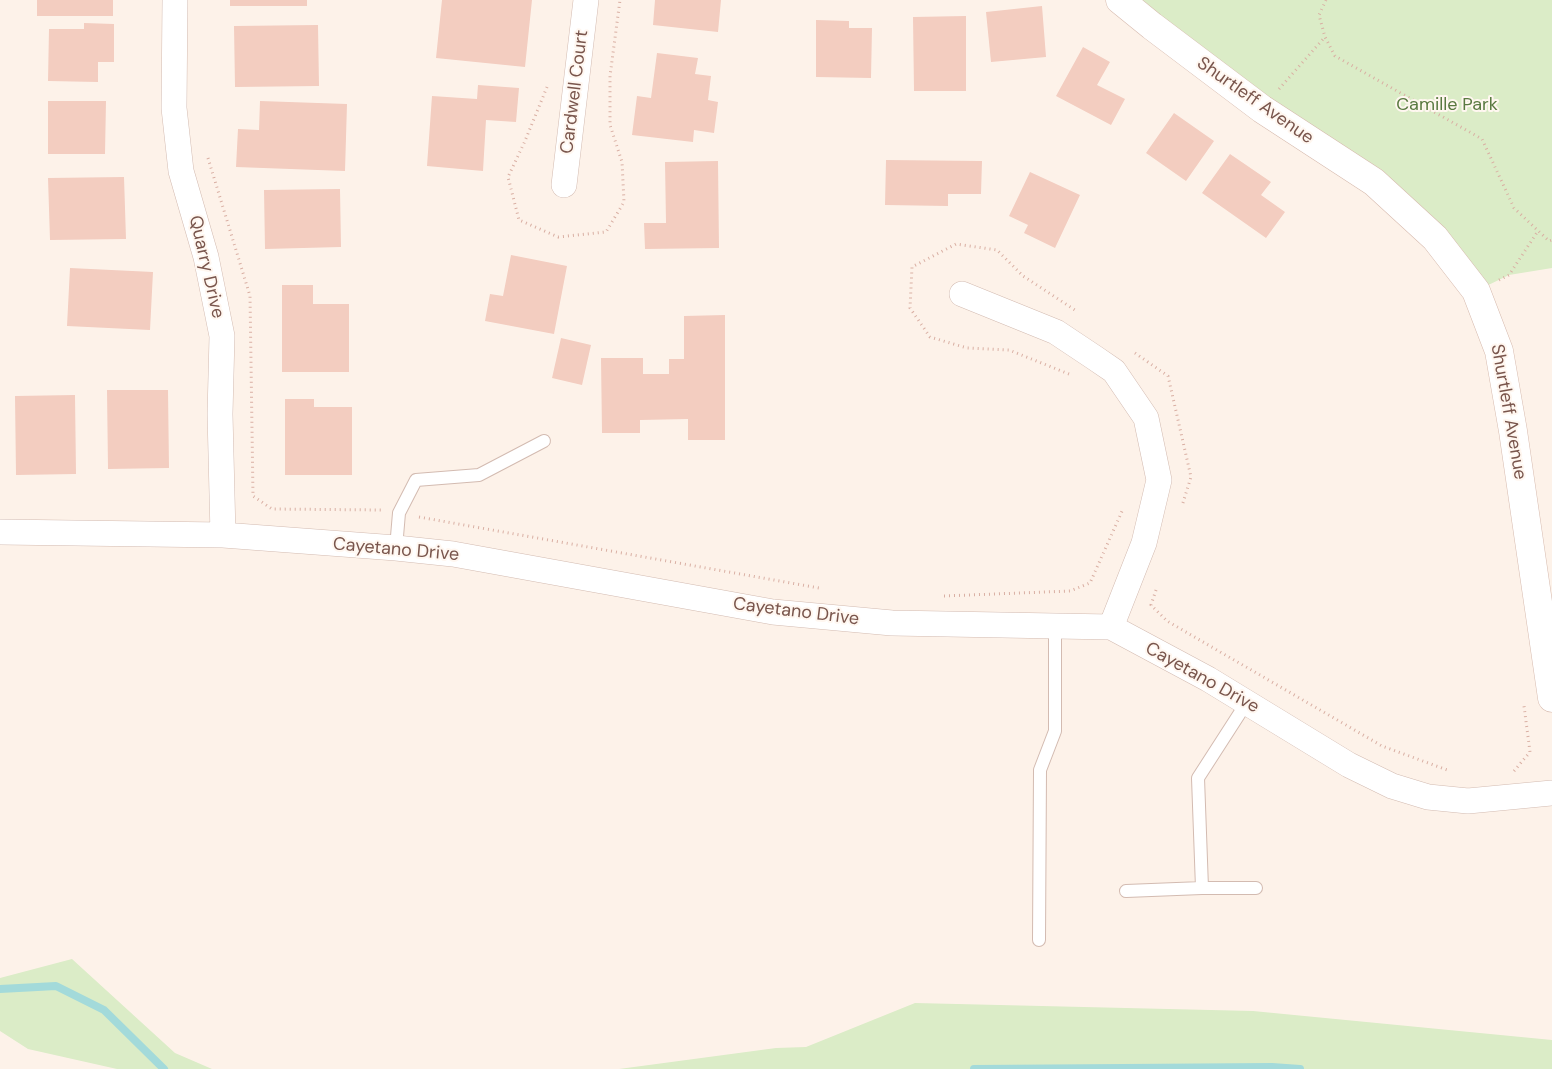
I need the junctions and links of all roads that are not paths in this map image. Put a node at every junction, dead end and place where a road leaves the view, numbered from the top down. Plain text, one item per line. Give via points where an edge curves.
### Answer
1 (175, 0) edge
2 (586, 0) edge
3 (1120, 0) edge
4 (564, 185) dead end
5 (962, 294) dead end
6 (544, 441) dead end
7 (0, 532) edge
8 (223, 535) junction
9 (396, 548) junction
10 (1055, 626) junction
11 (1111, 627) junction
12 (1552, 698) edge
13 (1247, 702) junction
14 (1552, 793) edge
15 (1202, 888) junction
16 (1256, 888) dead end
17 (1126, 891) dead end
18 (1039, 940) dead end

1 - 8 street, Quarry Drive via 174,108 181,171 206,257 222,336
2 - 4 street, Cardwell Court
3 - 12 street, Shurtleff Avenue via 1262,108 1374,182 1435,238 1476,291 1499,351 1514,431
5 - 11 street via 1056,332 1114,371 1146,418 1159,480 1144,543
6 - 9 lane via 479,475 416,480 399,513
7 - 8 street, Cayetano Drive
8 - 9 street, Cayetano Drive
9 - 10 street, Cayetano Drive via 453,554 774,612 892,623
10 - 11 street, Cayetano Drive
10 - 18 lane via 1054,732 1040,770
11 - 13 street, Cayetano Drive
13 - 14 street, Cayetano Drive via 1348,765 1414,793 1468,801
13 - 15 lane via 1198,778
15 - 16 lane
15 - 17 lane

